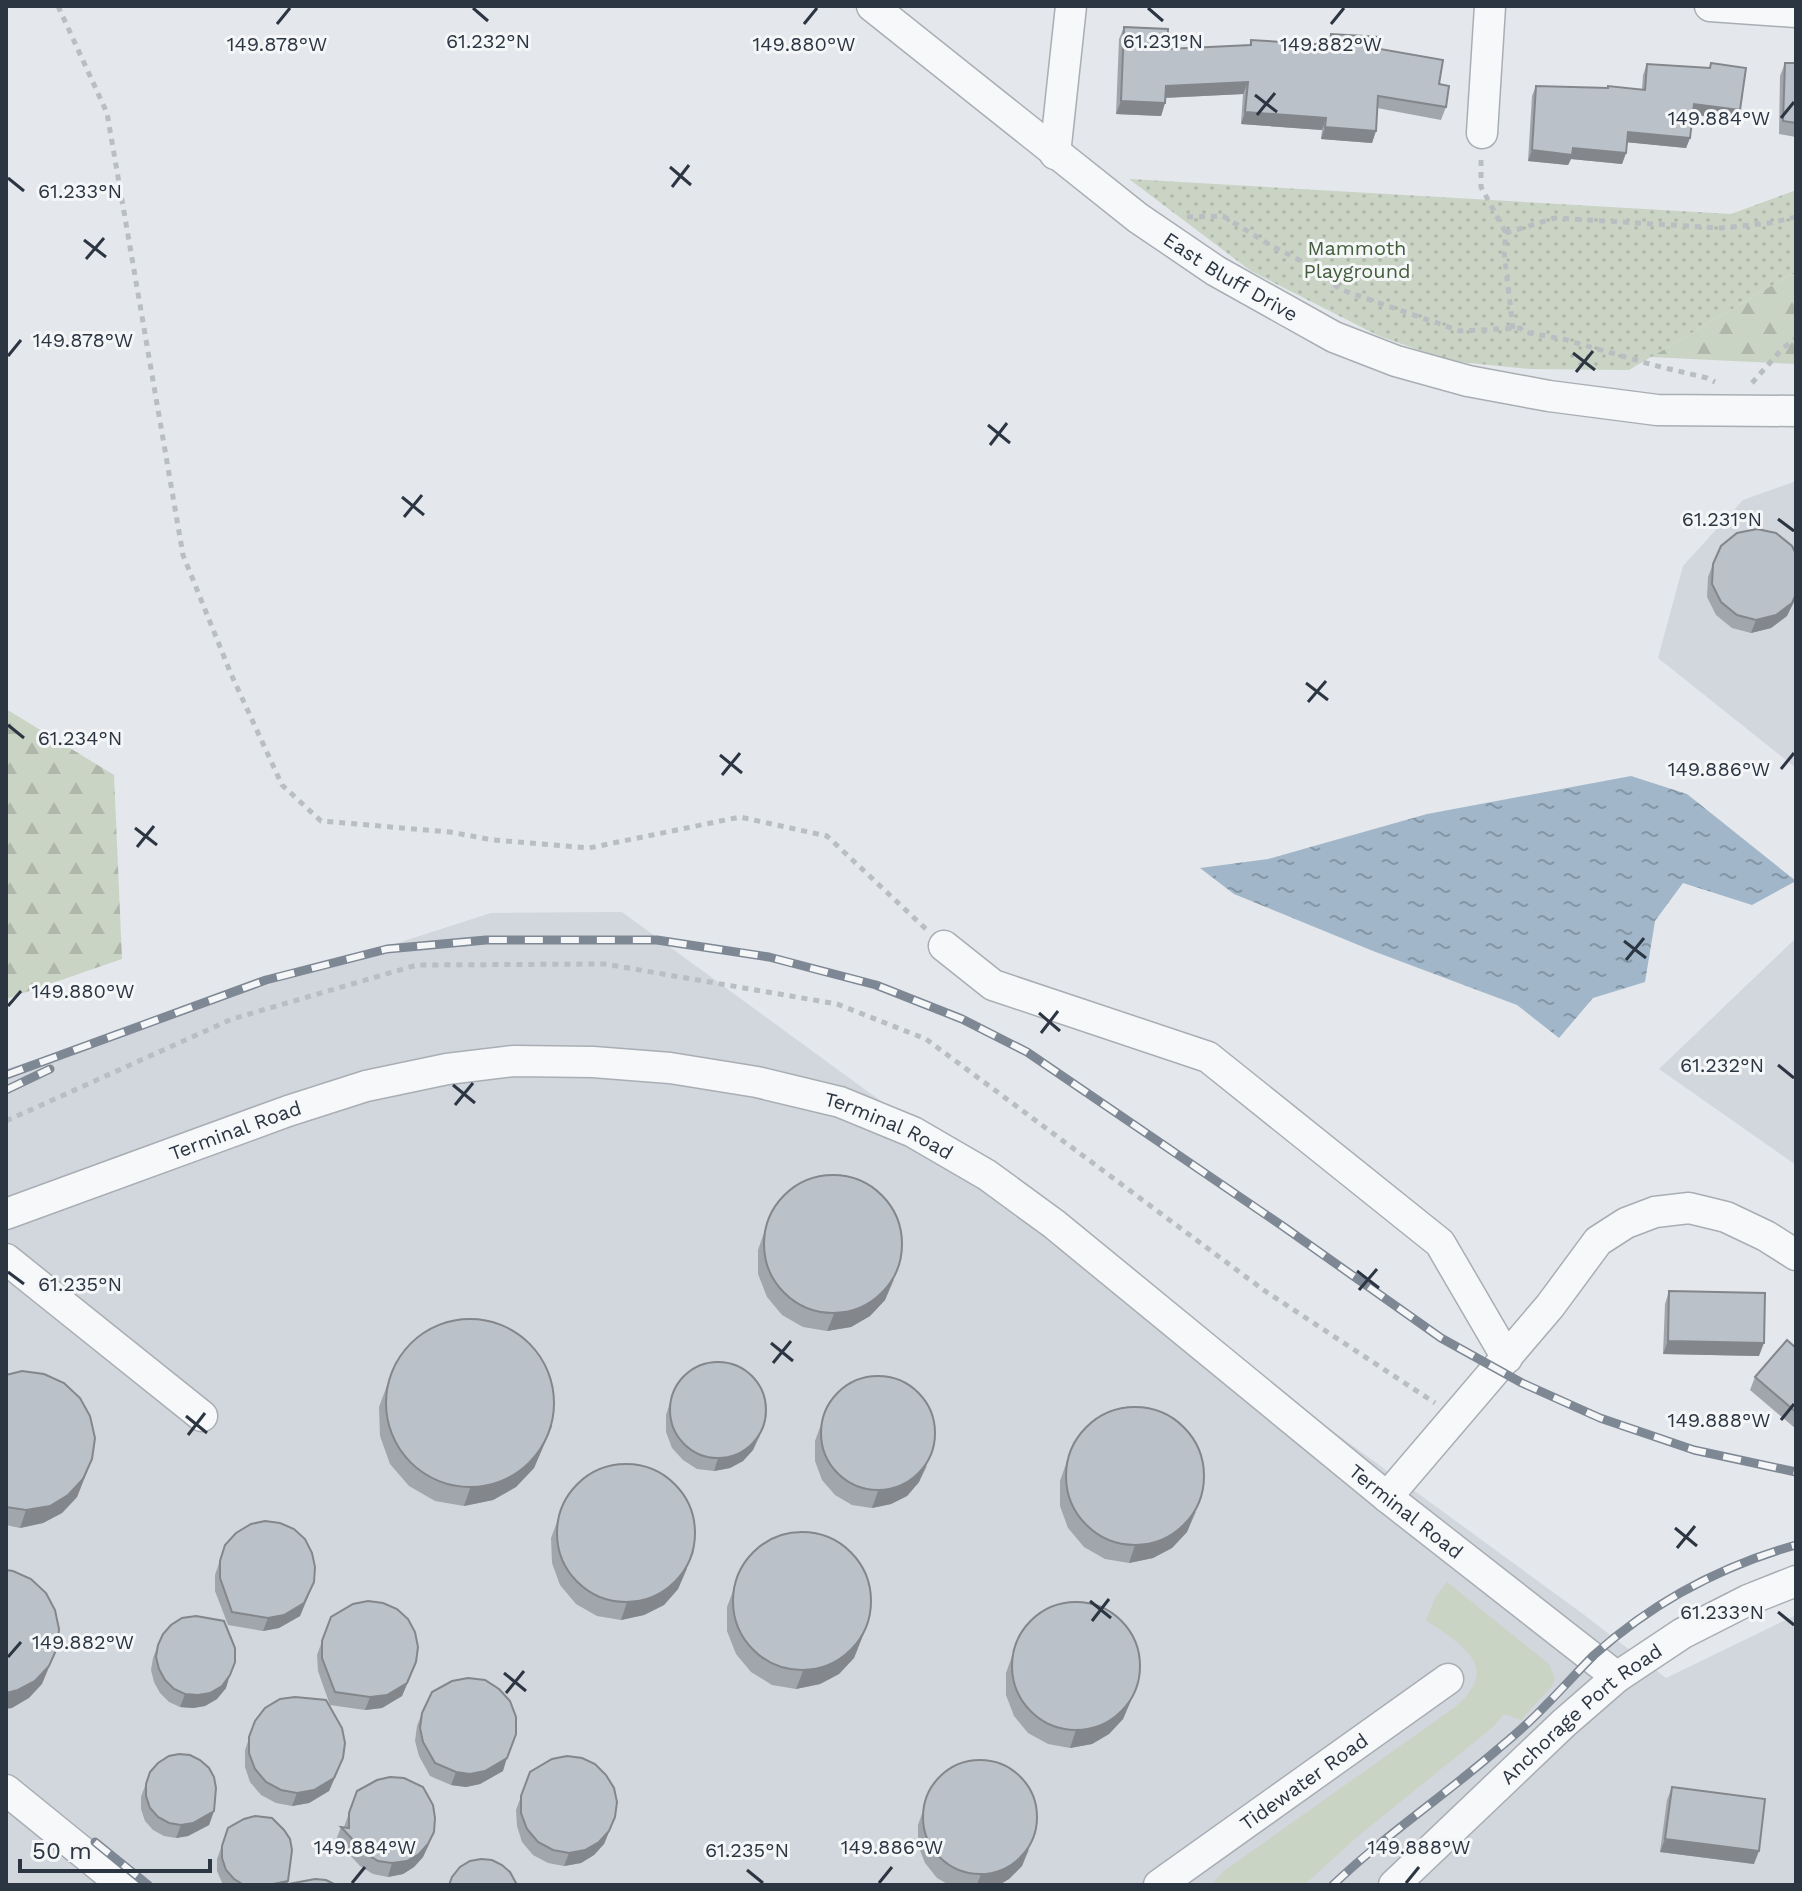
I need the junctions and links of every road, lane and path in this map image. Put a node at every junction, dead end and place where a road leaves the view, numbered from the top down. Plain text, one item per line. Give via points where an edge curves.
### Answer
1 (58, 6) edge
2 (872, 6) edge
3 (1071, 6) edge
4 (1490, 6) edge
5 (1710, 6) edge
6 (1796, 12) edge
7 (1482, 133) joint
8 (1055, 154) junction
9 (1181, 217) dead end
10 (1796, 217) edge
11 (1506, 233) junction
12 (1513, 329) junction
13 (1796, 338) edge
14 (1727, 388) dead end
15 (1748, 388) dead end
16 (1796, 411) edge
17 (944, 946) joint
18 (6, 1214) edge
19 (1796, 1255) edge
20 (6, 1259) edge
21 (1507, 1358) junction
22 (202, 1416) dead end
23 (1387, 1497) junction
24 (1796, 1581) edge
25 (1617, 1677) junction
26 (1448, 1679) dead end
27 (6, 1790) edge
28 (123, 1885) edge
29 (1159, 1885) edge
30 (1394, 1885) edge

1 - 17 path via 107,113 183,555 282,785 321,821 493,840 589,848 740,817 827,836
2 - 8 street, East Bluff Drive
3 - 8 street
4 - 7 street
5 - 6 street
7 - 11 path via 1481,187
8 - 16 street, East Bluff Drive via 1216,271 1334,337 1396,361 1468,381 1657,410
9 - 12 path via 1223,216 1316,266 1339,289 1460,331
10 - 11 path via 1721,228 1555,218
11 - 12 path
12 - 14 path via 1707,378
13 - 15 path
17 - 21 street via 993,985 1208,1057 1440,1243
18 - 23 street, Terminal Road via 288,1111 366,1086 447,1069 514,1061 593,1062 757,1082 840,1102 913,1132 987,1175
19 - 21 street via 1726,1217 1689,1208 1655,1212 1598,1241
20 - 22 street
21 - 23 street
23 - 25 street, Terminal Road
24 - 25 street, Anchorage Port Road via 1683,1633
25 - 30 street, Anchorage Port Road
26 - 29 street, Tidewater Road
27 - 28 street

